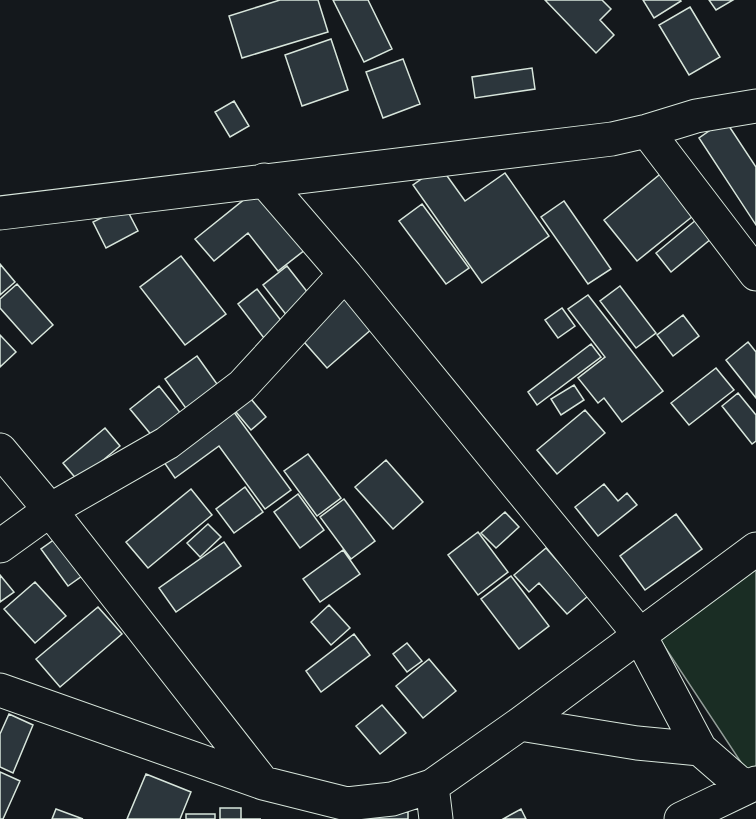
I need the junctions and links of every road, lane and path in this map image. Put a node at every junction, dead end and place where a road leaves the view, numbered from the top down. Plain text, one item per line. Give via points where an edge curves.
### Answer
1 (756, 106) edge
2 (647, 132) junction
3 (264, 180) junction
4 (0, 213) edge
5 (345, 274) junction
6 (756, 274) edge
7 (0, 450) edge
8 (50, 510) junction
9 (0, 546) edge
10 (756, 549) edge
11 (639, 634) junction
12 (0, 690) edge
13 (520, 724) junction
14 (700, 749) junction
15 (262, 783) junction
16 (432, 786) junction
17 (750, 786) edge
18 (436, 819) edge
19 (681, 819) edge

1 - 2 street via 696,116
2 - 3 street
2 - 6 street
3 - 4 street
3 - 5 street
5 - 8 street via 243,386 167,443
5 - 11 street
7 - 8 street
8 - 9 street
8 - 15 street
10 - 11 street
11 - 13 street
11 - 14 street
12 - 15 street
13 - 14 street
13 - 16 street
14 - 17 street
15 - 16 street via 347,804 392,799
16 - 18 street
17 - 19 street

